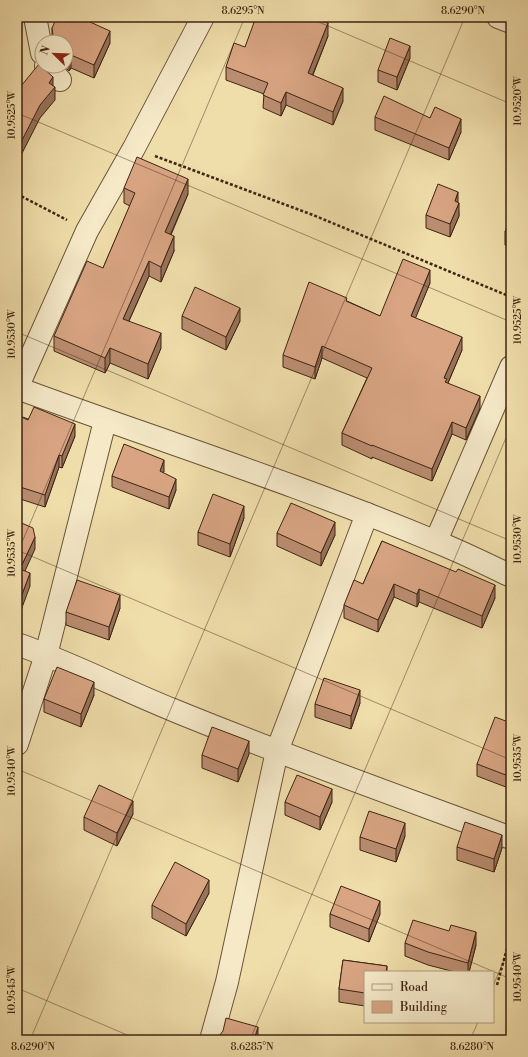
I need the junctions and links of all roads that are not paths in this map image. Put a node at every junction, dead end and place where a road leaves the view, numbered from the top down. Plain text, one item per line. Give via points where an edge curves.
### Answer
1 (35, 17) edge
2 (203, 17) edge
3 (498, 17) edge
4 (511, 22) edge
5 (38, 34) edge
6 (511, 367) edge
7 (17, 388) edge
8 (105, 421) junction
9 (367, 514) junction
10 (436, 541) junction
11 (511, 576) edge
12 (17, 644) edge
13 (46, 654) junction
14 (17, 744) edge
15 (277, 751) junction
16 (511, 838) edge
17 (211, 1040) edge

1 - 5 street
2 - 7 street via 134,148 87,230
3 - 4 street
6 - 10 street
7 - 8 street
8 - 9 street via 172,442
8 - 13 street
9 - 10 street
9 - 15 street
10 - 11 street
12 - 13 street
13 - 14 street
13 - 15 street via 172,710
15 - 16 street
15 - 17 street via 228,982

